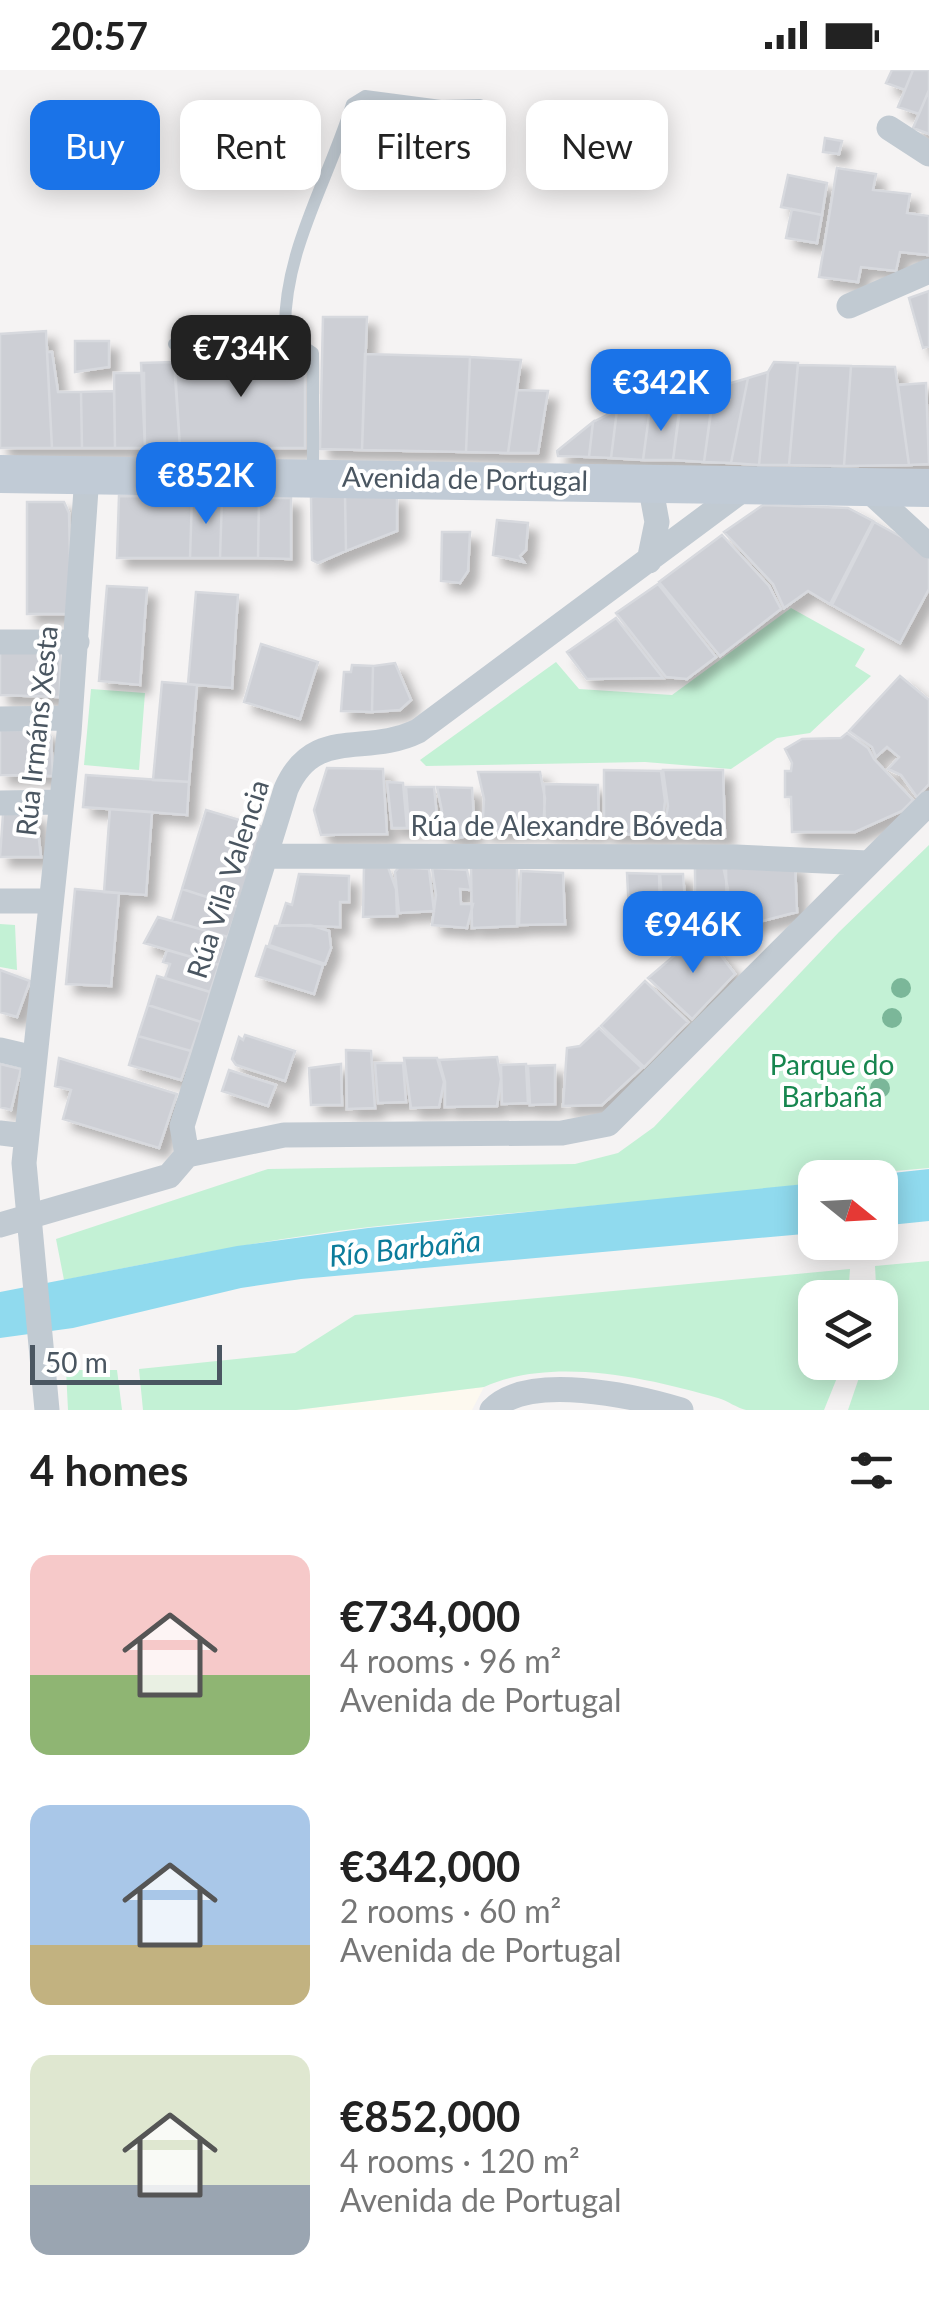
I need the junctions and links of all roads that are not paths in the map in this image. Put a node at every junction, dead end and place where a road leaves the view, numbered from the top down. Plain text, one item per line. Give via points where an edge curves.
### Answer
1 (358, 100) edge
2 (395, 100) edge
3 (889, 128) dead end
4 (341, 138) edge
5 (929, 154) edge
6 (929, 271) edge
7 (849, 306) dead end
8 (174, 344) dead end
9 (300, 346) junction
10 (0, 474) edge
11 (87, 475) junction
12 (313, 476) junction
13 (650, 484) junction
14 (698, 487) junction
15 (745, 488) junction
16 (866, 488) junction
17 (924, 517) edge
18 (680, 538) junction
19 (649, 560) junction
20 (0, 642) edge
21 (77, 642) junction
22 (70, 718) junction
23 (0, 719) edge
24 (61, 802) junction
25 (0, 803) edge
26 (929, 803) edge
27 (264, 856) junction
28 (868, 862) junction
29 (0, 902) edge
30 (50, 902) junction
31 (0, 1050) edge
32 (34, 1058) junction
33 (13, 1134) edge
34 (187, 1155) junction
35 (0, 1226) edge
36 (31, 1231) junction
37 (508, 1405) edge
38 (47, 1410) edge
39 (681, 1410) edge

1 - 2 lane
3 - 5 street
4 - 9 lane via 312,200 284,298 285,334
6 - 7 street
8 - 9 lane
9 - 12 lane via 313,353
10 - 11 street, Avenida de Portugal
11 - 12 street, Avenida de Portugal
11 - 21 street, Rúa Irmáns Xesta
12 - 13 street, Avenida de Portugal
13 - 14 street, Avenida de Portugal
13 - 19 street via 656,522
14 - 15 street, Avenida de Portugal
14 - 18 street
15 - 16 street, Avenida de Portugal
15 - 18 street, Rúa Vila Valencia
16 - 17 street, Avenida de Portugal
16 - 17 street
18 - 19 street, Rúa Vila Valencia
19 - 27 street, Rúa Vila Valencia via 418,731 383,744 313,753 292,774
20 - 21 street
21 - 22 street, Rúa Irmáns Xesta
22 - 23 street
22 - 24 street, Rúa Irmáns Xesta
24 - 25 street
24 - 30 street, Rúa Irmáns Xesta
26 - 28 street
27 - 28 street, Rúa de Alexandre Bóveda
27 - 34 street, Rúa Vila Valencia via 182,1126
28 - 34 street via 608,1124 562,1133 296,1134
29 - 30 street
30 - 32 street, Rúa Irmáns Xesta
31 - 32 street
32 - 33 street, Rúa Irmáns Xesta
33 - 36 street, Rúa Irmáns Xesta
34 - 36 street via 169,1176 55,1210
35 - 36 street
36 - 38 street, Rúa Irmáns Xesta
37 - 39 street via 553,1390

